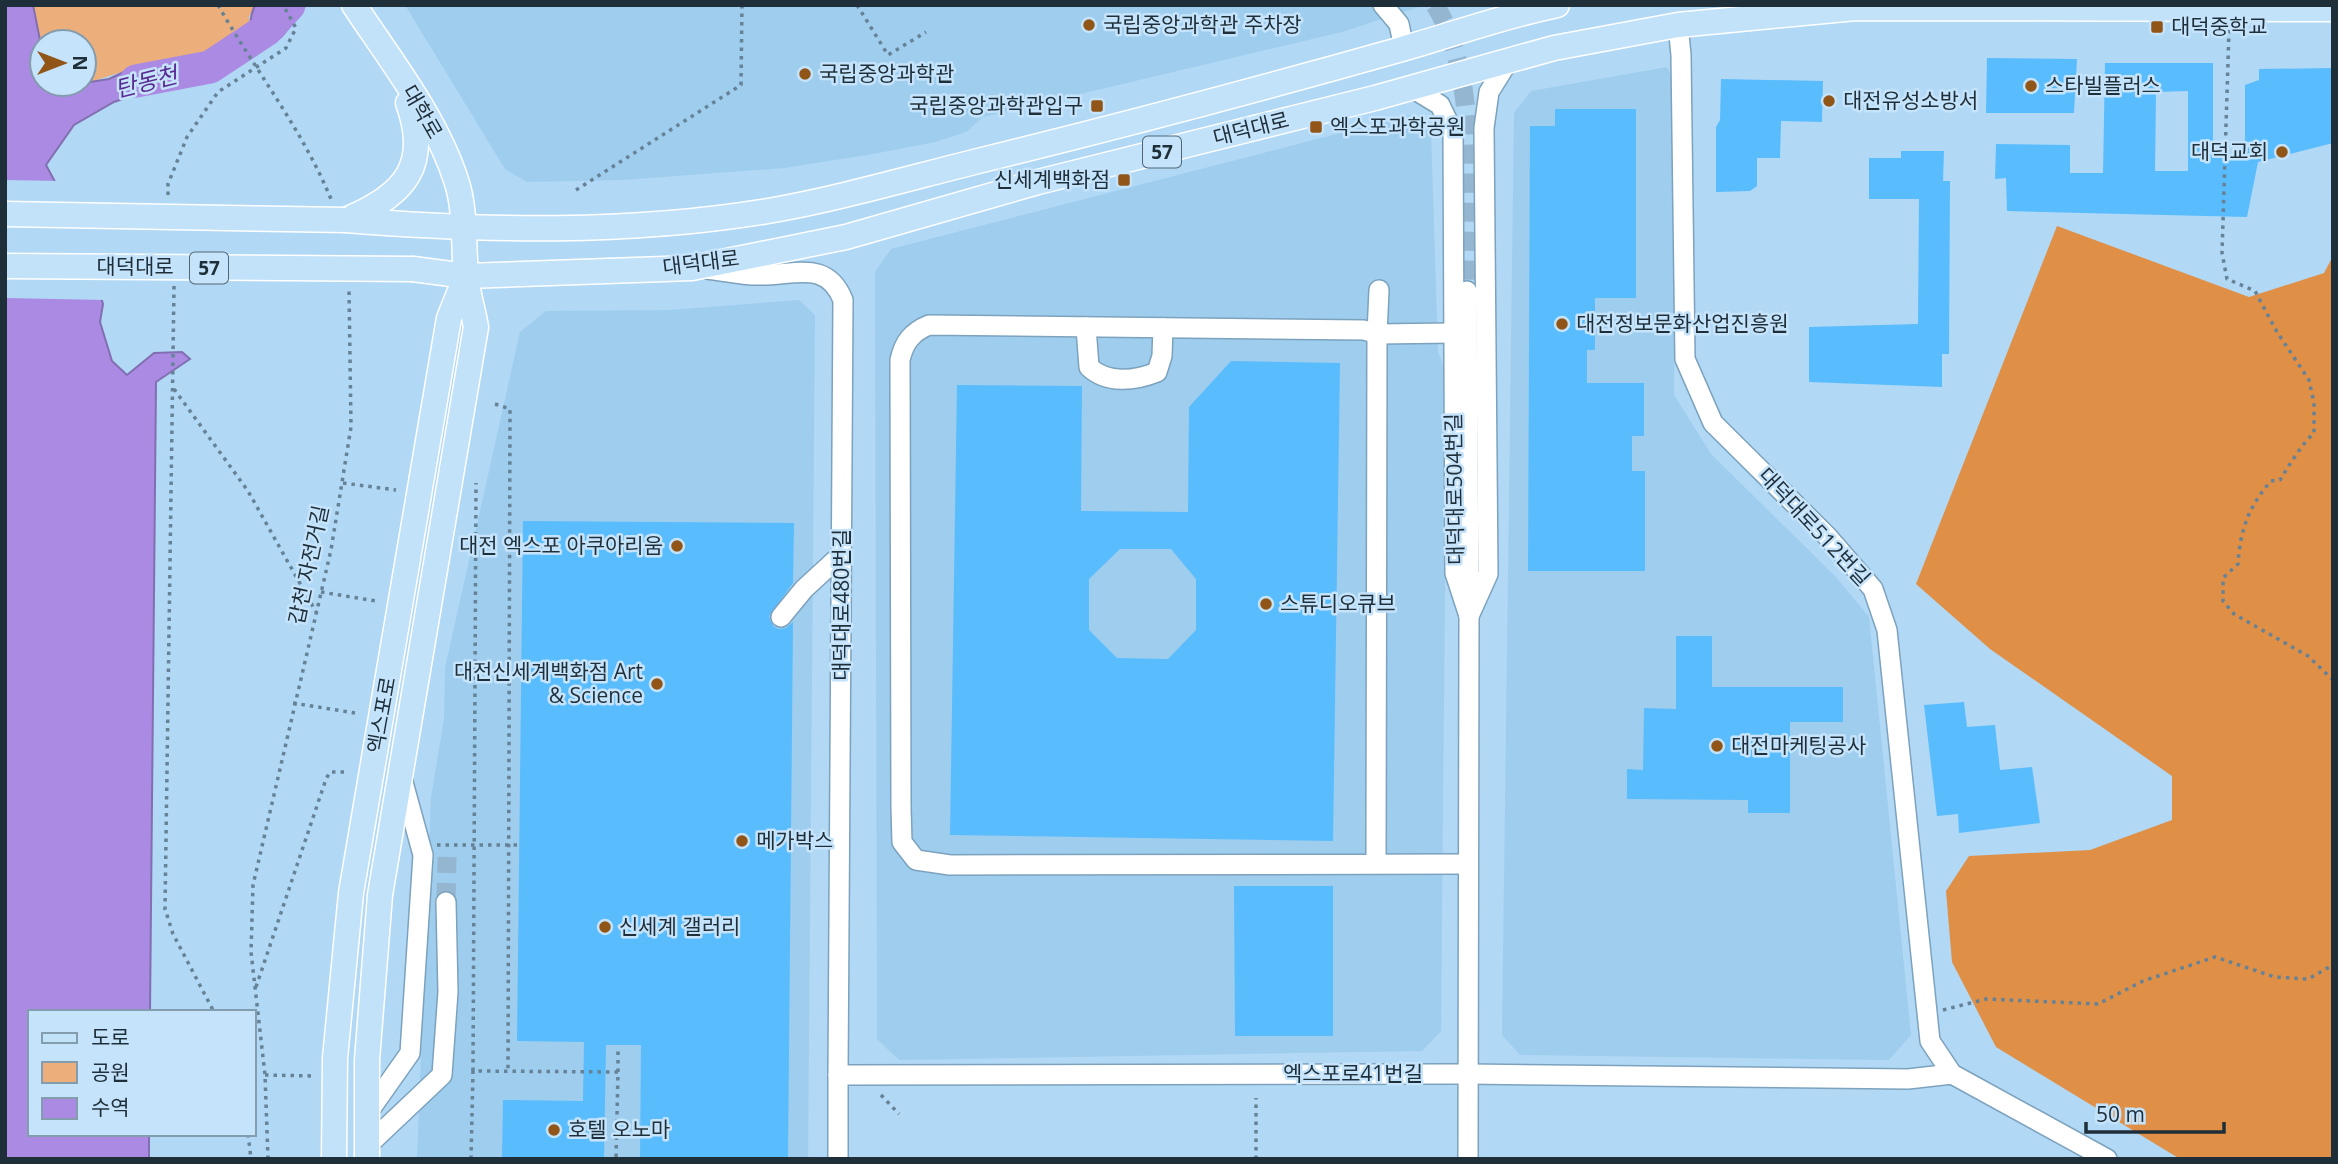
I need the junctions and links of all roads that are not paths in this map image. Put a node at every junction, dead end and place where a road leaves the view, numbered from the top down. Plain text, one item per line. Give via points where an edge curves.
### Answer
1 (1383, 5) edge
2 (355, 6) edge
3 (1553, 6) edge
4 (2333, 9) edge
5 (1678, 25) junction
6 (1404, 48) junction
7 (1509, 60) junction
8 (393, 63) junction
9 (1412, 88) junction
10 (339, 212) junction
11 (5, 214) edge
12 (465, 229) junction
13 (5, 267) edge
14 (692, 268) junction
15 (1487, 272) junction
16 (466, 276) junction
17 (1460, 285) junction
18 (1379, 290) dead end
19 (1086, 327) junction
20 (1163, 328) junction
21 (1454, 333) junction
22 (1377, 334) junction
23 (842, 554) junction
24 (1469, 616) junction
25 (781, 617) dead end
26 (401, 774) junction
27 (1376, 864) junction
28 (1468, 864) junction
29 (446, 902) tunnel mouth
30 (1468, 1074) junction
31 (1952, 1074) junction
32 (838, 1075) junction
33 (368, 1114) junction
34 (367, 1152) edge
35 (334, 1159) edge
36 (838, 1159) edge
37 (1468, 1159) edge
38 (2107, 1159) edge

1 - 6 street via 1399,24
2 - 8 main road, 대학로
3 - 6 main road, 대덕대로 / 57 via 1504,16
4 - 5 main road, 대덕대로 / 57 via 1856,8
5 - 7 main road, 대덕대로 / 57
5 - 31 street, 대덕대로512번길 via 1685,359 1713,423 1827,536 1873,589 1887,630 1930,1041
6 - 12 main road, 대덕대로 / 57 via 1044,145 769,211 664,224
7 - 9 main road, 대덕대로 / 57
7 - 15 street via 1489,92 1484,128
8 - 10 main road via 412,116 417,148 411,173 377,206
8 - 12 main road, 대학로 via 443,149 457,184
9 - 14 main road, 대덕대로 / 57 via 1038,182 846,237
9 - 17 street, 대덕대로504번길 via 1440,105 1453,132
10 - 11 main road, 대덕대로 / 57, bridge
10 - 12 main road, 대덕대로 / 57
12 - 16 main road, 엑스포로
13 - 16 main road, 대덕대로 / 57, bridge via 413,269
14 - 16 main road, 대덕대로 / 57
14 - 23 street, 대덕대로480번길 via 762,275 797,271 821,275 837,284 843,300
15 - 17 street via 1477,258 1461,263
15 - 24 street via 1488,574
16 - 26 main road, 엑스포로 via 476,327
16 - 35 main road, 엑스포로 via 449,318 351,893 335,1058
17 - 21 street, 대덕대로504번길
17 - 24 street
18 - 22 street
19 - 20 street
19 - 20 street via 1089,367 1107,378 1143,378 1157,372
19 - 27 street via 929,325 911,335 903,348 901,779 905,849 915,860 950,865
20 - 22 street via 1364,330
21 - 22 street
21 - 24 street, 대덕대로504번길 via 1455,573
22 - 27 street
23 - 25 street
23 - 32 street, 대덕대로480번길
24 - 28 street, 대덕대로504번길
26 - 33 main road, 엑스포로 via 380,895
26 - 33 street via 423,855 410,1053
27 - 28 street
28 - 30 street, 대덕대로504번길
29 - 34 street via 442,1075
30 - 31 street, 엑스포로41번길 via 1908,1079
30 - 32 street, 엑스포로41번길
30 - 37 street, 대덕대로504번길
31 - 38 street, 대덕대로512번길
32 - 36 street
33 - 34 main road, 엑스포로

